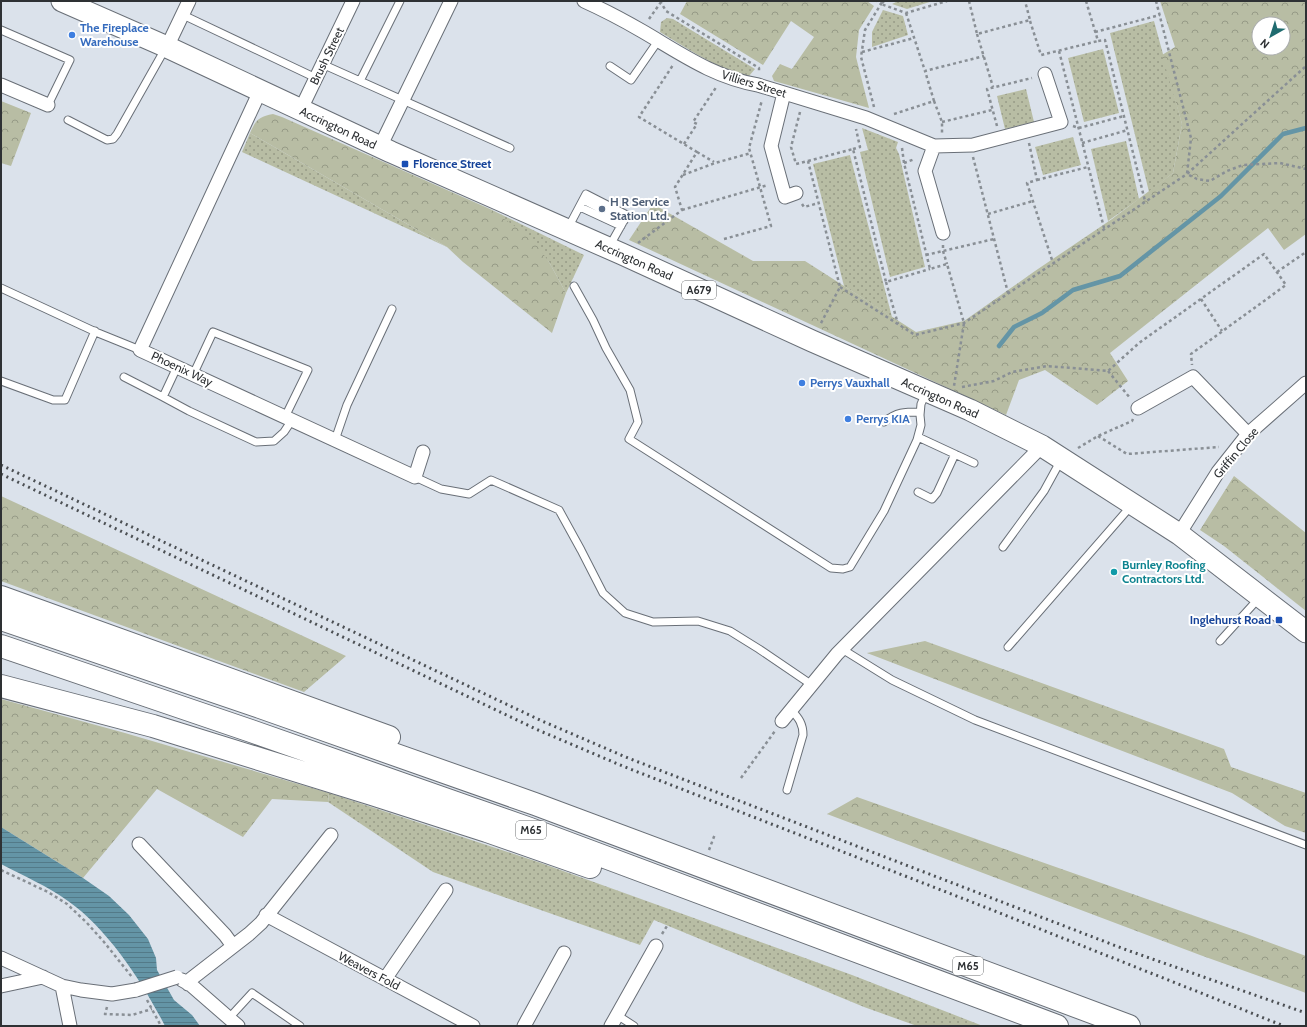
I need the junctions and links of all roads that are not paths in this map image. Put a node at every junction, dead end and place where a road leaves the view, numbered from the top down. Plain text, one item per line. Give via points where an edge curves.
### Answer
1 (64, 1) edge
2 (189, 1) edge
3 (353, 1) edge
4 (400, 1) edge
5 (451, 1) edge
6 (584, 1) edge
7 (183, 15) junction
8 (1, 30) edge
9 (658, 41) junction
10 (167, 47) junction
11 (322, 64) junction
12 (610, 66) dead end
13 (1045, 74) road end
14 (316, 78) junction
15 (360, 81) junction
16 (1, 85) edge
17 (260, 91) junction
18 (784, 93) junction
19 (402, 101) junction
20 (48, 105) joint
21 (300, 111) junction
22 (68, 120) dead end
23 (939, 146) junction
24 (380, 147) junction
25 (510, 148) dead end
26 (796, 193) dead end
27 (581, 203) junction
28 (622, 223) junction
29 (567, 230) junction
30 (943, 233) road end
31 (608, 248) junction
32 (574, 286) dead end
33 (1, 288) edge
34 (392, 309) dead end
35 (95, 331) junction
36 (140, 350) junction
37 (177, 367) junction
38 (194, 375) junction
39 (124, 377) dead end
40 (1, 380) edge
41 (1306, 383) edge
42 (927, 391) junction
43 (163, 397) junction
44 (1138, 408) road end
45 (920, 412) junction
46 (289, 419) junction
47 (884, 422) dead end
48 (1244, 430) junction
49 (918, 437) junction
50 (335, 440) junction
51 (1042, 446) junction
52 (423, 452) dead end
53 (955, 454) junction
54 (1062, 458) junction
55 (974, 463) dead end
56 (415, 477) junction
57 (918, 492) dead end
58 (1132, 504) junction
59 (1179, 534) junction
60 (1003, 547) dead end
61 (1260, 596) junction
62 (1, 597) edge
63 (1, 619) edge
64 (1306, 632) edge
65 (1220, 641) dead end
66 (1, 646) edge
67 (1008, 648) dead end
68 (842, 649) junction
69 (812, 685) junction
70 (1, 686) edge
71 (791, 710) junction
72 (782, 721) road end
73 (787, 790) dead end
74 (331, 835) dead end
75 (139, 844) dead end
76 (1306, 845) edge
77 (446, 890) dead end
78 (807, 905) junction
79 (266, 916) junction
80 (233, 946) junction
81 (656, 946) dead end
82 (564, 953) dead end
83 (1, 958) edge
84 (43, 977) junction
85 (385, 979) junction
86 (183, 981) junction
87 (1, 986) edge
88 (62, 986) junction
89 (614, 1021) edge
90 (233, 1022) edge
91 (70, 1026) edge
92 (300, 1026) edge
93 (473, 1026) edge
94 (524, 1026) edge
95 (634, 1026) edge
96 (1021, 1026) edge
97 (1057, 1026) edge
98 (1129, 1026) edge

1 - 10 main road, Accrington Road / A679
2 - 7 street
3 - 11 street, Brush Street
4 - 15 lane
5 - 19 street
6 - 9 street, Villiers Street
7 - 10 street
7 - 14 lane
8 - 20 lane via 70,60
9 - 12 lane via 631,80
9 - 18 street, Villiers Street via 723,76
10 - 17 main road, Accrington Road / A679
10 - 22 lane via 113,139 108,140
11 - 14 street, Brush Street
11 - 15 lane
13 - 23 street, Villiers Street via 1061,122 970,145
14 - 21 street, Brush Street
15 - 19 lane
16 - 20 street
17 - 21 main road, Accrington Road / A679
17 - 36 street, Phoenix Way
18 - 23 street, Villiers Street via 853,114 883,120
18 - 26 street via 772,146 785,197
19 - 24 street
19 - 25 lane
21 - 24 main road, Accrington Road / A679
23 - 30 street via 925,171
24 - 29 main road, Accrington Road / A679
27 - 28 lane
27 - 28 lane via 586,194 627,215
27 - 29 lane
28 - 31 lane
29 - 31 main road, Accrington Road / A679
31 - 42 main road, Accrington Road / A679 via 812,342
32 - 49 lane via 630,390 638,422 629,439 832,568 843,570 850,567 855,560 884,511
33 - 35 lane
34 - 50 lane via 347,405
35 - 36 lane
35 - 40 lane via 65,400 53,400
36 - 37 street, Phoenix Way
37 - 38 street, Phoenix Way
37 - 43 lane
38 - 46 street, Phoenix Way
38 - 46 lane via 213,332 308,370
39 - 43 lane
41 - 48 street, Griffin Close
42 - 45 lane
42 - 51 main road, Accrington Road / A679
43 - 46 lane via 256,442 274,441 284,432
44 - 48 street via 1193,377
45 - 47 lane via 904,412
45 - 49 lane via 921,425
46 - 50 street, Phoenix Way
48 - 59 street, Griffin Close
49 - 53 lane
50 - 56 street, Phoenix Way
51 - 54 main road, Accrington Road / A679
51 - 68 street
52 - 56 street
53 - 55 lane
53 - 57 lane via 938,493 932,499
54 - 58 main road, Accrington Road / A679
54 - 60 lane via 1044,491
56 - 69 lane via 440,489 469,494 491,480 559,510 603,593 625,613 653,622 698,621 730,631
58 - 59 main road, Accrington Road / A679
58 - 67 lane
59 - 61 main road, Accrington Road / A679
61 - 64 main road, Accrington Road / A679
61 - 65 lane
62 - 78 highway via 561,800 677,845
63 - 78 highway, M65 via 535,804
66 - 97 highway, M65 via 530,829
68 - 69 street
68 - 76 lane via 892,680 975,720
69 - 71 street
70 - 96 highway via 153,726 487,831
71 - 72 street
71 - 73 lane via 803,726 803,735
74 - 79 street
75 - 80 street via 225,934
77 - 85 street
78 - 98 highway, M65
79 - 80 street
79 - 85 street, Weavers Fold
80 - 86 street via 191,979
81 - 89 street
82 - 94 street
83 - 84 street
84 - 87 street
84 - 88 street
85 - 93 street, Weavers Fold
86 - 88 street, bridge via 112,994
86 - 90 street
88 - 91 street
89 - 95 lane
90 - 92 lane via 252,993

